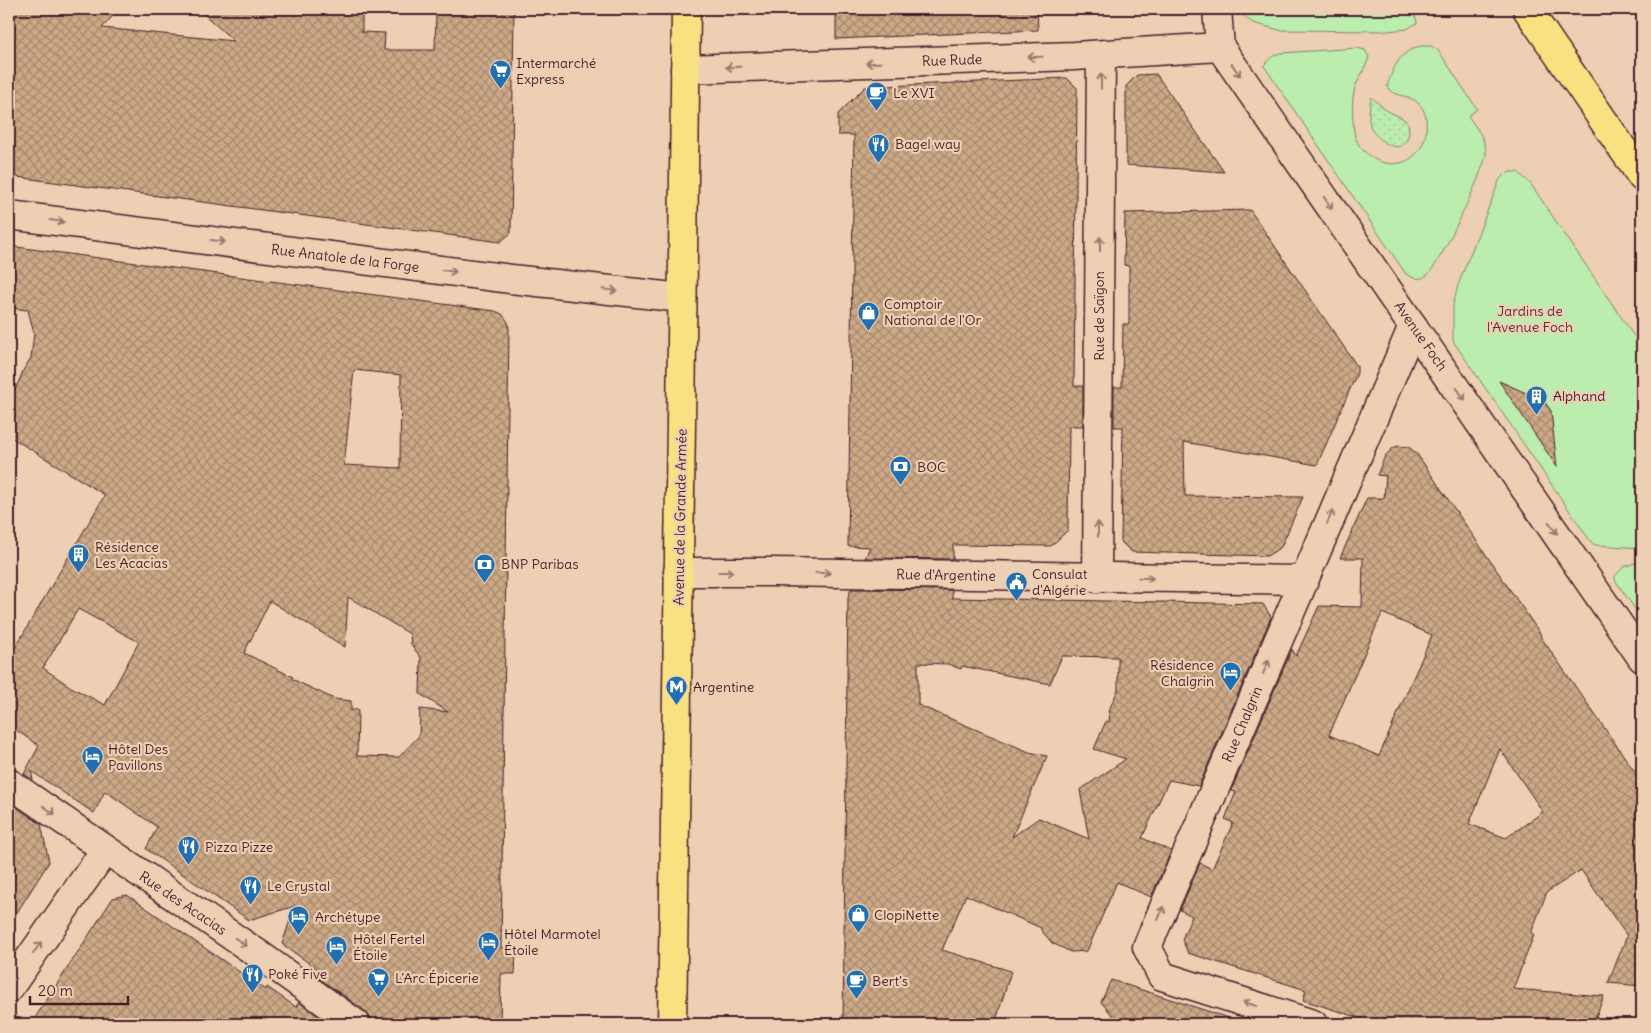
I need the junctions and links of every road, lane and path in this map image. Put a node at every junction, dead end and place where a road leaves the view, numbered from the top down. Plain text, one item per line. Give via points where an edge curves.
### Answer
1 (686, 9) edge
2 (1217, 9) edge
3 (1527, 9) edge
4 (1220, 46) junction
5 (1101, 55) junction
6 (685, 68) junction
7 (1642, 177) edge
8 (9, 215) edge
9 (682, 298) junction
10 (1413, 326) junction
11 (678, 572) junction
12 (1097, 578) junction
13 (1303, 580) junction
14 (1642, 658) edge
15 (9, 783) edge
16 (105, 850) junction
17 (9, 988) edge
18 (356, 1024) edge
19 (672, 1024) edge
20 (1313, 1024) edge

1 - 6 main road, Avenue de la Grande Armée
2 - 4 street, Avenue Foch
3 - 7 main road
4 - 5 street, Rue Rude
4 -> 10 street, Avenue Foch
5 -> 6 street, Rue Rude
12 -> 5 street, Rue de Saïgon
6 - 9 main road, Avenue de la Grande Armée
8 -> 9 street, Rue Anatole de la Forge
9 - 11 main road, Avenue de la Grande Armée
13 -> 10 street, Rue Chalgrin
10 -> 14 street, Avenue Foch
11 -> 12 street, Rue d'Argentine
11 - 19 main road, Avenue de la Grande Armée
12 -> 13 street, Rue d'Argentine
20 -> 13 street, Rue Chalgrin via 1162,976 1146,947
15 -> 16 street, Rue des Acacias
17 -> 16 street
16 -> 18 street, Rue des Acacias

